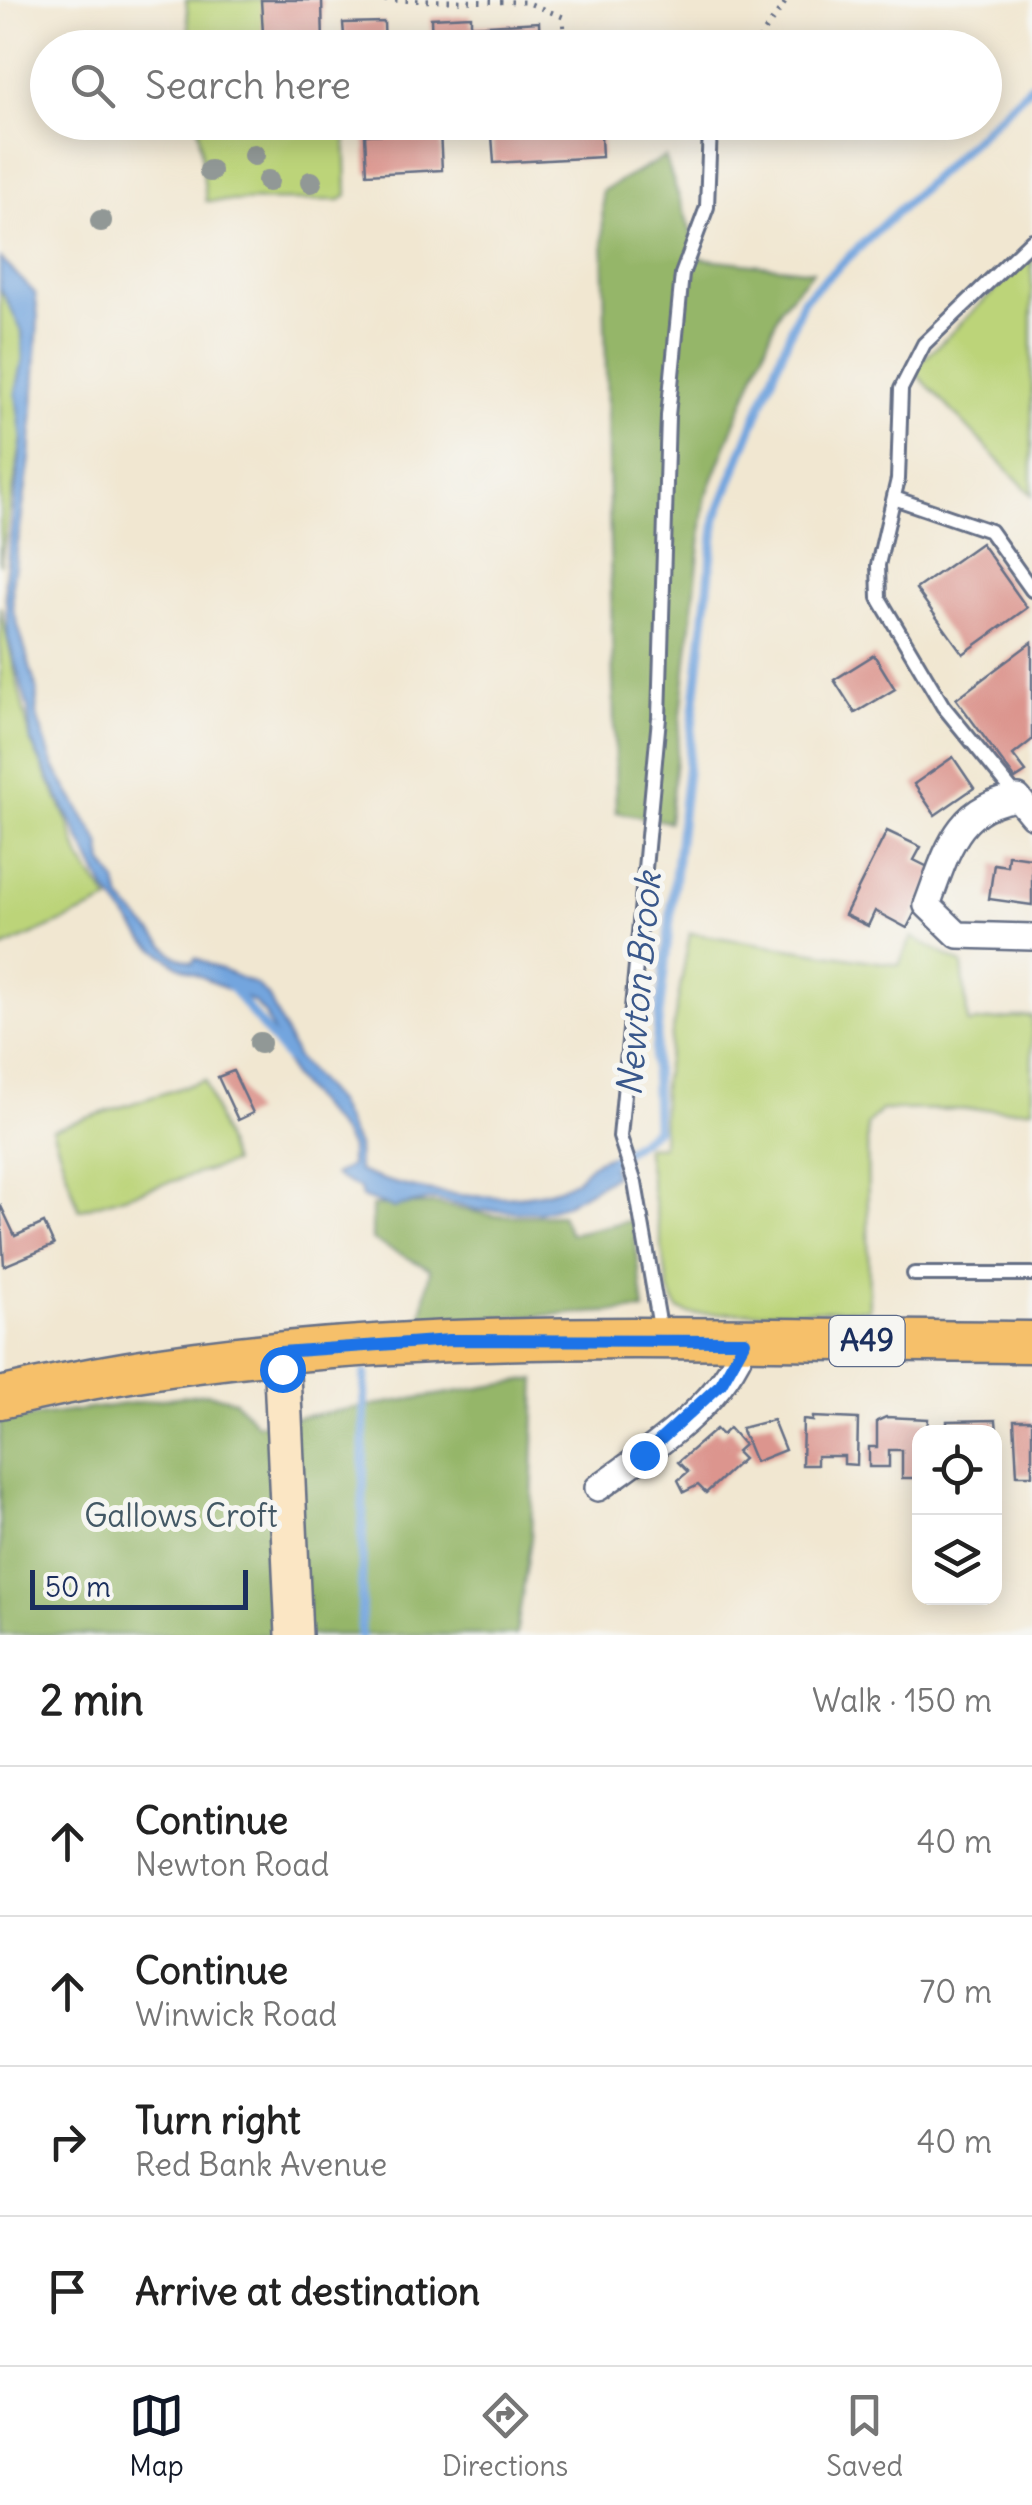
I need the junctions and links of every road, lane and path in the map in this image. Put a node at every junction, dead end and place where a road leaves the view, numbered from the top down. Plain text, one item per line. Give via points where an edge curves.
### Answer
1 (374, 0) edge
2 (787, 0) edge
3 (563, 30) edge
4 (766, 30) edge
5 (709, 140) edge
6 (1032, 240) edge
7 (894, 498) junction
8 (1032, 590) edge
9 (1025, 806) edge
10 (1032, 937) edge
11 (914, 1274) dead end
12 (1032, 1274) edge
13 (662, 1341) junction
14 (745, 1341) junction
15 (1032, 1342) edge
16 (281, 1352) junction
17 (0, 1398) edge
18 (598, 1488) dead end
19 (294, 1635) edge

1 - 3 path via 526,2 562,17
2 - 4 path
5 - 13 lane via 706,207 682,274 668,416 659,718 620,1136 636,1183
6 - 7 lane via 911,362 901,389
7 - 8 lane via 990,531
7 - 9 lane via 878,565 879,598 944,706
9 - 10 street via 991,801 970,813 927,905 958,934
11 - 12 lane
13 - 14 main road, A49
13 - 16 main road, A49 via 450,1340
14 - 15 main road, A49
14 - 18 street via 721,1384
16 - 17 main road, A49 via 65,1382
16 - 19 street

